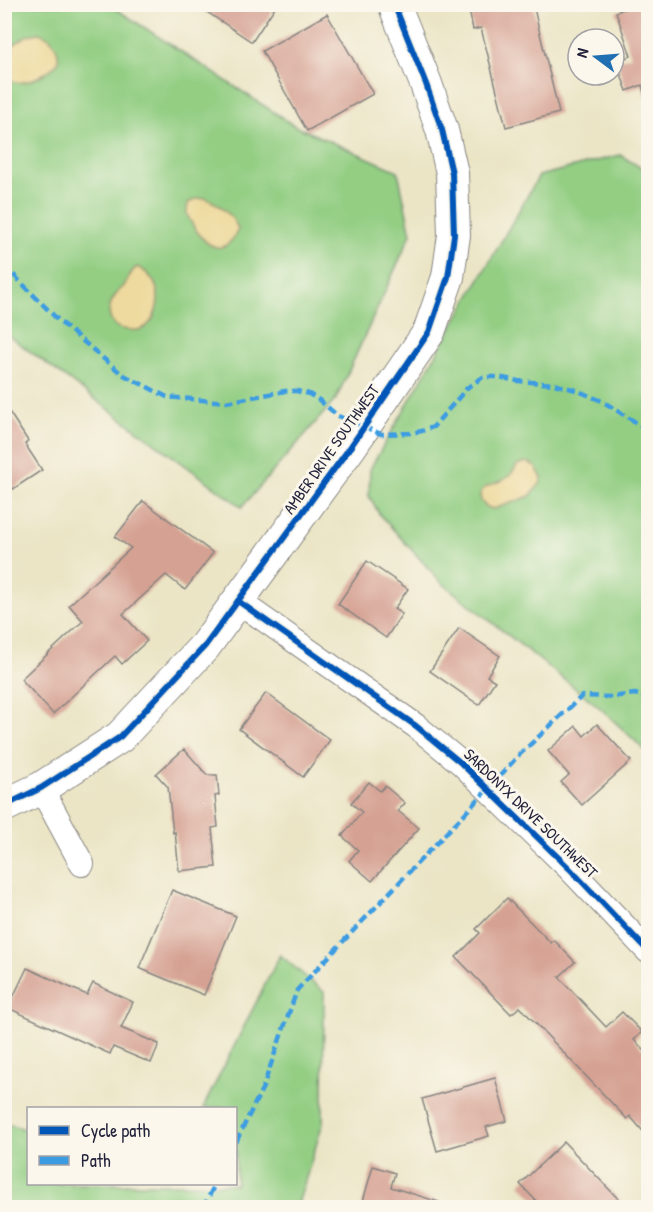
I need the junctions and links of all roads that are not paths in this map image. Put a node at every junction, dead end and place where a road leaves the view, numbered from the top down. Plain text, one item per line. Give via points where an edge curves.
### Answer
1 (394, 4) edge
2 (238, 601) junction
3 (41, 788) junction
4 (4, 806) edge
5 (82, 864) dead end
6 (648, 951) edge

1 - 2 street, AMBER DRIVE SOUTHWEST via 442,130 452,173 454,235 448,277 429,332
2 - 3 street, AMBER DRIVE SOUTHWEST via 205,646 120,737
2 - 6 street, SARDONYX DRIVE SOUTHWEST via 461,762
3 - 4 street, AMBER DRIVE SOUTHWEST
3 - 5 street

